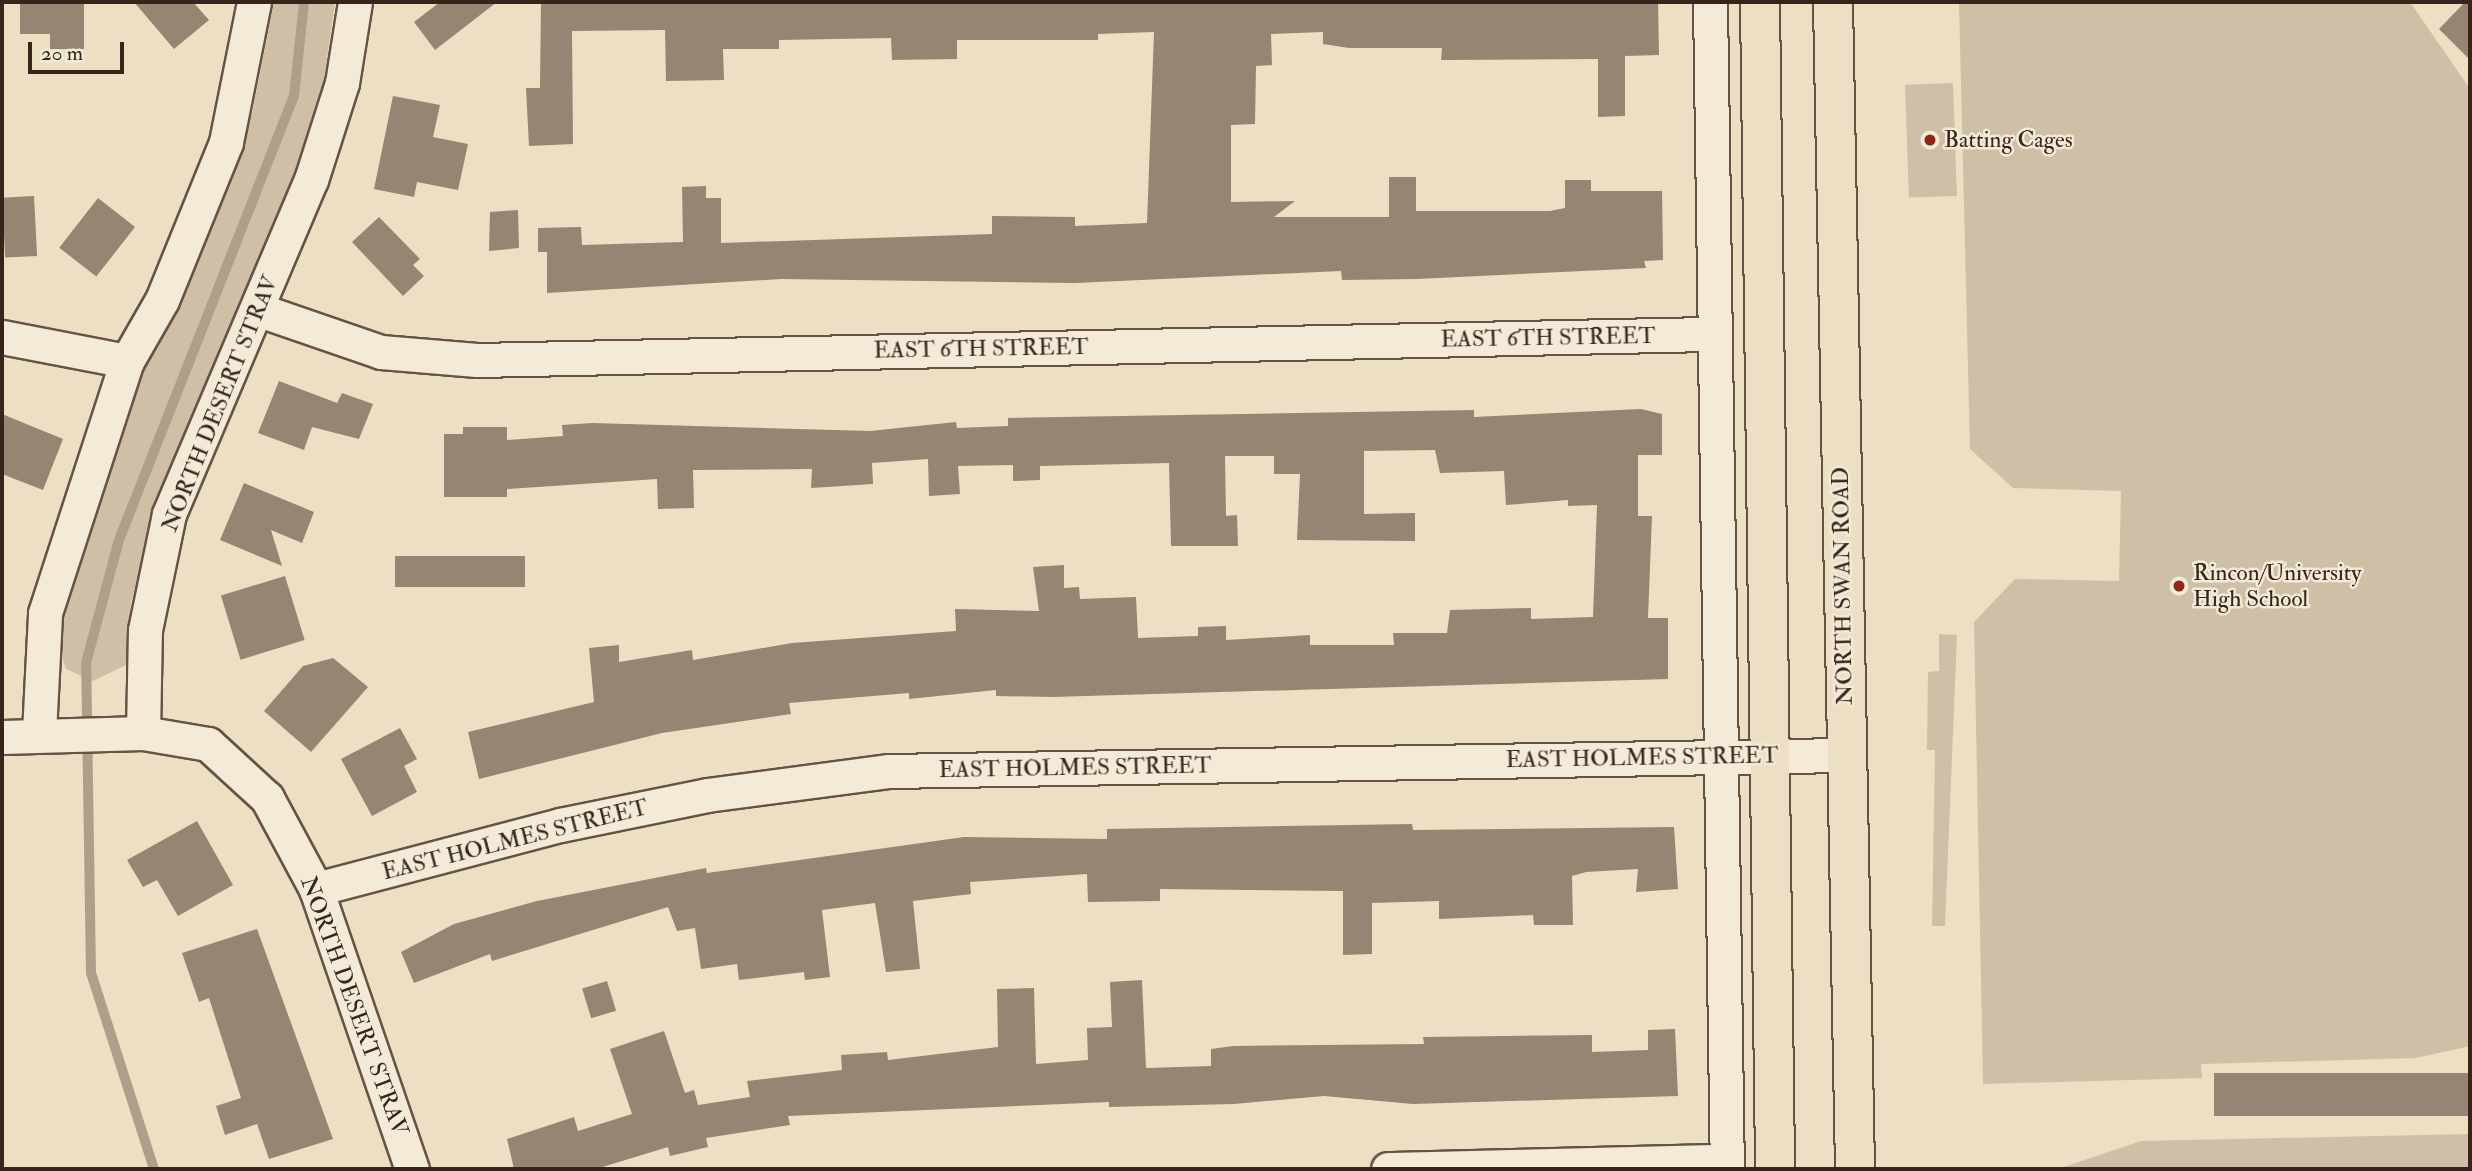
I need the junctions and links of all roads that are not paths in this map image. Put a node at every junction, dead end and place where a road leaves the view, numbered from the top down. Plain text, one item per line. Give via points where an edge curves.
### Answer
1 (254, 2) edge
2 (355, 2) edge
3 (1710, 2) edge
4 (1760, 2) edge
5 (1833, 2) edge
6 (259, 310) junction
7 (1710, 334) junction
8 (2, 337) edge
9 (127, 361) junction
10 (39, 733) junction
11 (143, 733) junction
12 (2, 737) edge
13 (1768, 755) junction
14 (1846, 755) junction
15 (1718, 756) junction
16 (316, 889) junction
17 (1727, 1165) edge
18 (412, 1169) edge
19 (1388, 1169) edge
20 (1775, 1169) edge
21 (1855, 1169) edge

1 - 9 street via 226,142 162,300
2 - 6 street, NORTH DESERT STRAV via 342,83
3 - 7 street
4 - 13 main road
5 - 14 main road, NORTH SWAN ROAD
6 - 7 street, EAST 6TH STREET via 381,352 477,360
6 - 11 street, NORTH DESERT STRAV via 169,514 145,630
7 - 15 street
8 - 9 street
9 - 10 street via 44,613
10 - 11 street
10 - 12 street
11 - 16 street, NORTH DESERT STRAV via 208,744 267,798
13 - 14 street, EAST HOLMES STREET
13 - 15 street, EAST HOLMES STREET
13 - 20 main road
14 - 21 main road, NORTH SWAN ROAD
15 - 16 street, EAST HOLMES STREET via 889,771 707,795 560,825
15 - 17 street
16 - 18 street, NORTH DESERT STRAV
17 - 19 street

